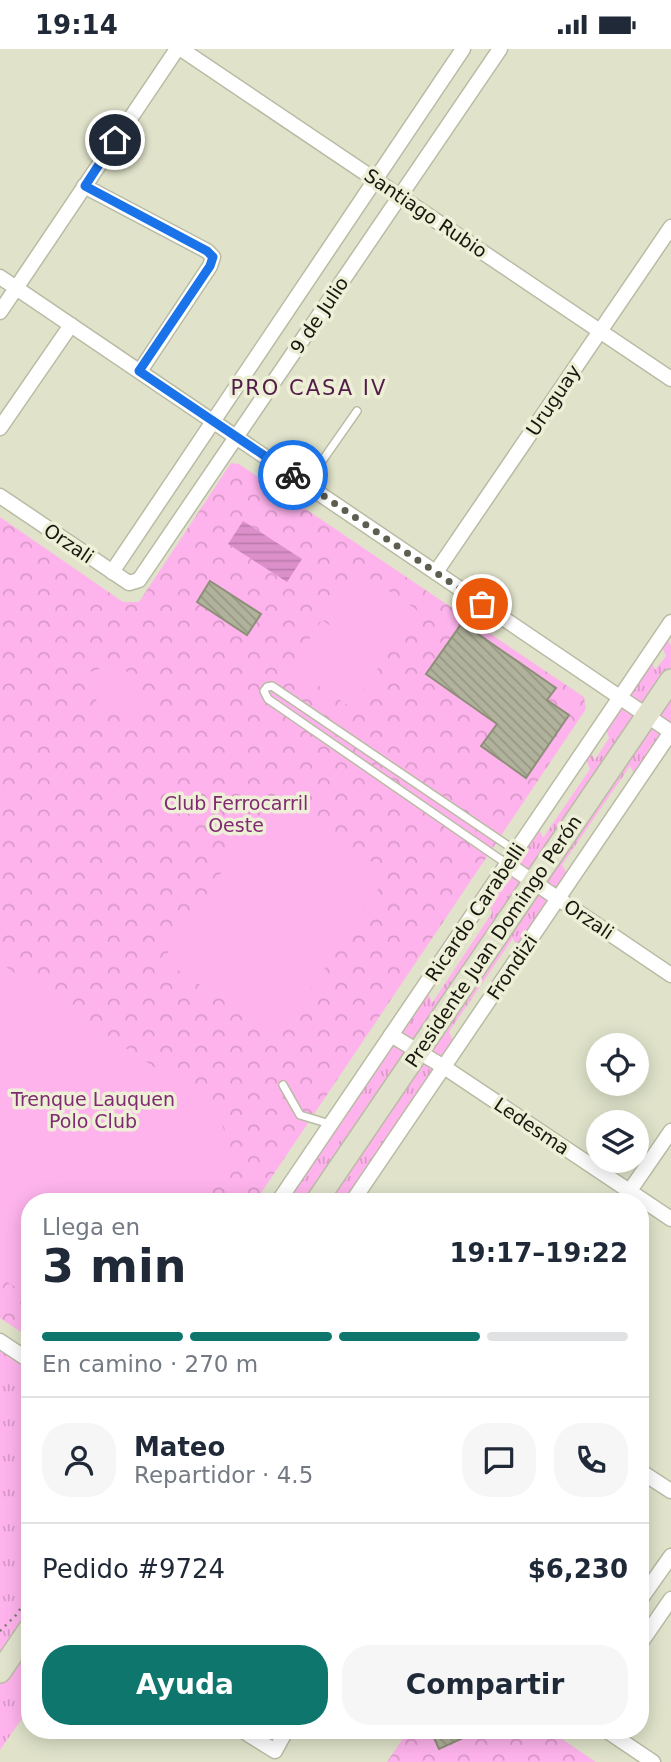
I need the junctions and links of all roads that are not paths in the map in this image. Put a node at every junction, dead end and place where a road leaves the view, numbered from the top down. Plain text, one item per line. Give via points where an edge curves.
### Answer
1 (179, 49) edge
2 (463, 49) edge
3 (500, 49) edge
4 (376, 179) junction
5 (85, 186) junction
6 (400, 196) junction
7 (671, 227) edge
8 (0, 277) edge
9 (16, 288) junction
10 (0, 312) edge
11 (71, 325) junction
12 (600, 331) junction
13 (139, 371) junction
14 (671, 379) edge
15 (357, 411) dead end
16 (213, 421) junction
17 (0, 428) edge
18 (236, 437) junction
19 (306, 484) junction
20 (0, 496) edge
21 (112, 572) junction
22 (436, 572) junction
23 (139, 580) joint
24 (671, 622) edge
25 (671, 680) edge
26 (620, 697) junction
27 (647, 715) junction
28 (671, 732) edge
29 (511, 858) junction
30 (534, 882) junction
31 (558, 898) junction
32 (671, 975) edge
33 (391, 1035) junction
34 (418, 1052) junction
35 (444, 1067) junction
36 (283, 1085) dead end
37 (331, 1124) junction
38 (671, 1131) edge
39 (284, 1193) edge
40 (322, 1193) edge
41 (358, 1193) edge
42 (620, 1193) edge
43 (629, 1193) edge
44 (649, 1208) edge
45 (671, 1219) edge
46 (0, 1341) edge
47 (21, 1355) edge
48 (649, 1477) edge
49 (671, 1491) edge
50 (671, 1556) edge
51 (649, 1587) edge
52 (671, 1599) edge
53 (649, 1631) edge
54 (21, 1641) edge
55 (0, 1672) edge
56 (256, 1739) edge
57 (282, 1739) edge
58 (619, 1739) edge
59 (653, 1762) edge

1 - 4 street, Santiago Rubio
1 - 5 street
2 - 4 street, 9 de Julio
3 - 6 street, 9 de Julio
4 - 6 street, Santiago Rubio
4 - 16 street, 9 de Julio
5 - 9 street
5 - 13 street via 213,257
6 - 12 street, Santiago Rubio
6 - 18 street, 9 de Julio
7 - 12 street, Uruguay
8 - 9 street
9 - 10 street
9 - 11 street
11 - 13 street
11 - 17 street
12 - 14 street, Santiago Rubio
12 - 22 street, Uruguay
13 - 16 street
15 - 19 lane
16 - 18 street
16 - 21 street, 9 de Julio
18 - 19 street
18 - 23 street, 9 de Julio
19 - 22 street
20 - 21 street, Orzali
21 - 23 street, Orzali via 129,583
22 - 26 street
24 - 26 street, Ricardo Carabelli
25 - 27 main road, Presidente Juan Domingo Perón
26 - 27 street
26 - 29 street, Ricardo Carabelli
27 - 28 street
27 - 30 main road, Presidente Juan Domingo Perón
28 - 31 street, Frondizi
29 - 29 lane via 272,686 264,691 268,699
29 - 30 street, Orzali
29 - 33 street, Ricardo Carabelli
30 - 31 street, Orzali
30 - 34 main road, Presidente Juan Domingo Perón
31 - 32 street, Orzali
31 - 35 street, Frondizi
33 - 34 street, Ledesma
33 - 37 street, Ricardo Carabelli
34 - 35 street, Ledesma
34 - 40 main road, Presidente Juan Domingo Perón
35 - 41 street, Frondizi
35 - 42 street, Ledesma
36 - 37 lane via 300,1115
37 - 39 street, Ricardo Carabelli
38 - 43 street
44 - 45 street, Ledesma
46 - 47 street
48 - 49 street
50 - 51 street
52 - 53 street
54 - 55 main road
56 - 57 street via 275,1751
58 - 59 street

